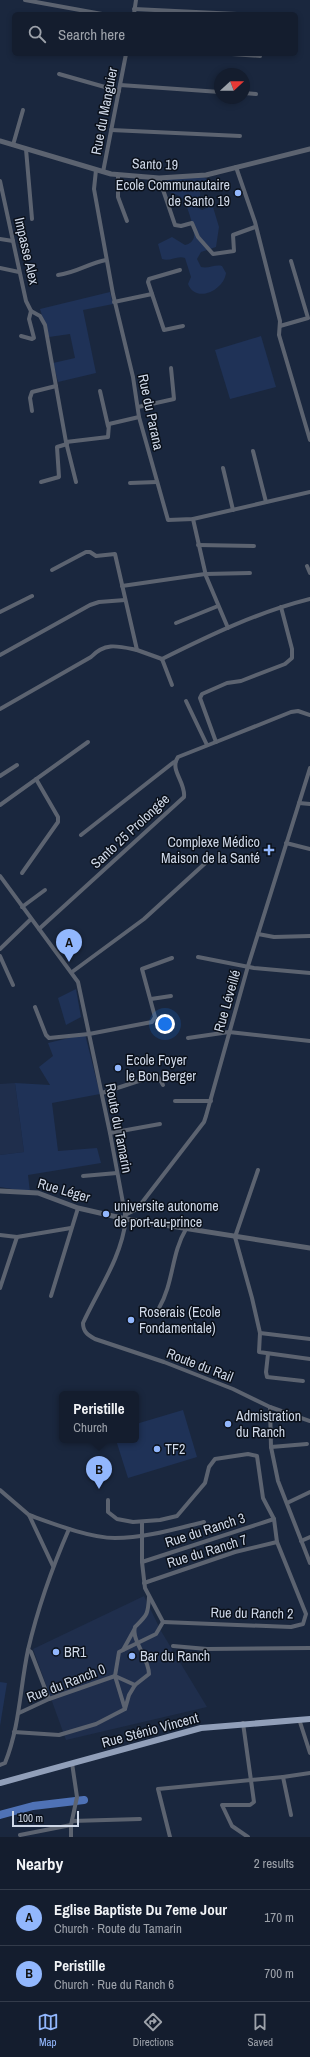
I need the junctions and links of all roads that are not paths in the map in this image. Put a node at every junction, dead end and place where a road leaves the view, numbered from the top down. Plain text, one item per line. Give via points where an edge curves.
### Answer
1 (25, 0) edge
2 (136, 0) edge
3 (91, 12) edge
4 (134, 12) edge
5 (126, 56) edge
6 (59, 74) dead end
7 (120, 85) junction
8 (119, 91) junction
9 (214, 92) edge
10 (250, 94) edge
11 (256, 94) dead end
12 (23, 110) dead end
13 (112, 130) junction
14 (240, 136) dead end
15 (0, 141) edge
16 (13, 145) junction
17 (26, 149) junction
18 (310, 149) edge
19 (236, 167) junction
20 (96, 170) junction
21 (103, 172) junction
22 (118, 174) junction
23 (160, 178) junction
24 (0, 181) edge
25 (32, 219) dead end
26 (127, 221) dead end
27 (255, 227) junction
28 (0, 239) edge
29 (13, 241) junction
30 (106, 260) junction
31 (291, 262) dead end
32 (0, 268) edge
33 (180, 270) dead end
34 (19, 272) junction
35 (58, 275) dead end
36 (152, 294) junction
37 (114, 302) junction
38 (31, 311) junction
39 (183, 326) dead end
40 (280, 326) junction
41 (20, 336) dead end
42 (171, 368) dead end
43 (56, 386) junction
44 (100, 391) dead end
45 (138, 407) junction
46 (32, 411) dead end
47 (139, 417) junction
48 (108, 426) junction
49 (310, 440) edge
50 (66, 443) junction
51 (253, 452) dead end
52 (223, 468) dead end
53 (41, 482) dead end
54 (76, 482) dead end
55 (157, 482) junction
56 (130, 483) dead end
57 (310, 492) edge
58 (266, 502) junction
59 (233, 510) junction
60 (193, 519) junction
61 (198, 545) junction
62 (254, 546) dead end
63 (308, 566) dead end
64 (52, 570) dead end
65 (250, 573) dead end
66 (310, 573) edge
67 (205, 574) junction
68 (122, 586) junction
69 (32, 596) dead end
70 (310, 599) edge
71 (125, 600) junction
72 (218, 606) junction
73 (281, 608) junction
74 (0, 612) edge
75 (176, 623) dead end
76 (228, 628) junction
77 (136, 650) junction
78 (0, 655) edge
79 (162, 659) junction
80 (172, 686) dead end
81 (186, 702) dead end
82 (0, 709) edge
83 (310, 715) edge
84 (88, 742) dead end
85 (216, 742) junction
86 (207, 745) junction
87 (174, 762) junction
88 (16, 765) dead end
89 (310, 768) edge
90 (0, 776) edge
91 (36, 779) junction
92 (299, 803) junction
93 (310, 804) edge
94 (0, 805) edge
95 (81, 835) dead end
96 (286, 843) junction
97 (310, 849) edge
98 (212, 857) dead end
99 (22, 873) dead end
100 (0, 876) edge
101 (45, 890) dead end
102 (22, 907) junction
103 (31, 919) junction
104 (39, 929) junction
105 (258, 934) junction
106 (310, 936) edge
107 (0, 949) edge
108 (0, 956) edge
109 (198, 957) dead end
110 (172, 958) dead end
111 (248, 966) junction
112 (72, 972) junction
113 (310, 973) edge
114 (13, 985) dead end
115 (171, 996) dead end
116 (151, 999) junction
117 (35, 1007) dead end
118 (229, 1032) junction
119 (89, 1034) junction
120 (188, 1038) dead end
121 (310, 1041) edge
122 (163, 1085) dead end
123 (102, 1093) junction
124 (175, 1101) dead end
125 (211, 1101) junction
126 (160, 1124) dead end
127 (110, 1132) junction
128 (258, 1170) dead end
129 (117, 1173) junction
130 (83, 1176) dead end
131 (0, 1191) edge
132 (78, 1208) junction
133 (125, 1217) junction
134 (71, 1228) junction
135 (186, 1229) junction
136 (0, 1235) edge
137 (17, 1236) junction
138 (235, 1237) junction
139 (310, 1248) edge
140 (0, 1288) edge
141 (50, 1296) dead end
142 (159, 1308) dead end
143 (83, 1329) joint
144 (260, 1333) junction
145 (310, 1339) edge
146 (268, 1354) junction
147 (310, 1359) edge
148 (303, 1381) dead end
149 (270, 1407) junction
150 (310, 1421) edge
151 (308, 1444) dead end
152 (271, 1447) junction
153 (0, 1490) edge
154 (310, 1492) edge
155 (108, 1500) dead end
156 (287, 1503) junction
157 (29, 1515) junction
158 (274, 1519) junction
159 (142, 1522) junction
160 (204, 1522) dead end
161 (69, 1529) junction
162 (142, 1535) junction
163 (310, 1537) edge
164 (300, 1541) junction
165 (277, 1542) junction
166 (142, 1562) junction
167 (310, 1563) edge
168 (53, 1566) junction
169 (144, 1583) junction
170 (149, 1596) junction
171 (163, 1622) junction
172 (134, 1630) junction
173 (138, 1643) junction
174 (173, 1646) dead end
175 (310, 1648) edge
176 (28, 1650) junction
177 (122, 1650) junction
178 (115, 1676) junction
179 (135, 1685) junction
180 (49, 1699) junction
181 (125, 1709) junction
182 (19, 1713) junction
183 (299, 1719) junction
184 (310, 1719) edge
185 (243, 1723) junction
186 (14, 1732) junction
187 (310, 1753) edge
188 (72, 1763) junction
189 (0, 1765) edge
190 (310, 1773) edge
191 (283, 1777) junction
192 (250, 1779) junction
193 (0, 1783) edge
194 (292, 1815) dead end
195 (140, 1819) dead end
196 (72, 1823) junction
197 (20, 1835) dead end
198 (71, 1837) edge
199 (170, 1837) edge
200 (248, 1837) edge

1 - 3 street
2 - 4 street
5 - 7 street, Rue du Manguier
6 - 8 street
7 - 8 street, Rue du Manguier
7 - 9 street
8 - 13 street, Rue du Manguier
10 - 11 street
12 - 16 street
13 - 14 street
13 - 21 street, Rue du Manguier
15 - 16 street, Santo 19
16 - 17 street, Santo 19
17 - 20 street, Santo 19
17 - 25 street
18 - 19 street, Santo 19
19 - 23 street, Santo 19 via 206,175
19 - 27 street
20 - 21 street, Santo 19
20 - 30 street, Rue du Parana via 94,189
21 - 22 street, Santo 19
22 - 23 street, Santo 19
22 - 26 street via 118,198
23 - 27 street via 175,225 192,223 198,237 213,254 234,251 233,235
24 - 29 street, Impasse Alex
27 - 40 street
28 - 29 street
29 - 34 street, Impasse Alex
30 - 35 street via 92,263 72,273
30 - 37 street, Rue du Parana
31 - 40 street via 309,314 308,318
32 - 34 street
33 - 36 street via 149,278
34 - 38 street, Impasse Alex
36 - 37 street
36 - 39 street via 164,330
37 - 45 street, Rue du Parana
38 - 41 street, Impasse Alex via 29,319 34,338
38 - 43 street via 43,320
40 - 49 street via 279,335
42 - 45 street via 174,399
43 - 46 street via 32,392
43 - 50 street
44 - 48 street
45 - 47 street, Rue du Parana
47 - 48 street via 110,423
47 - 55 street, Rue du Parana
48 - 50 street via 108,438
50 - 53 street via 57,447 59,477
50 - 54 street
51 - 58 street
52 - 59 street
55 - 56 street
55 - 60 street, Rue du Parana via 168,520
57 - 58 street
58 - 59 street
59 - 60 street
60 - 61 street
61 - 62 street
61 - 67 street
63 - 66 street
64 - 68 street via 86,552 96,556 113,553 116,556
65 - 67 street
67 - 68 street
67 - 72 street
68 - 71 street
69 - 74 street
70 - 73 street
71 - 77 street
71 - 78 street via 90,605
72 - 75 street
72 - 76 street
73 - 76 street
73 - 85 street via 292,649 290,661 241,681 227,683 202,694 200,698
76 - 79 street
77 - 79 street
77 - 82 street via 121,647 101,648 91,657
79 - 80 street
81 - 86 street
83 - 85 street via 298,711 290,712
84 - 91 street
85 - 86 street
86 - 87 street via 178,757
87 - 95 street
87 - 104 street, Santo 25 Prolongée via 184,786 184,797
88 - 90 street
89 - 92 street, Rue Léveillé
91 - 94 street
91 - 99 street via 58,822
92 - 93 street
92 - 96 street, Rue Léveillé
96 - 97 street
96 - 105 street, Rue Léveillé
98 - 112 street via 144,919
100 - 102 street, Route du Tamarin
101 - 102 street
102 - 103 street, Route du Tamarin
103 - 104 street, Route du Tamarin
103 - 107 street
104 - 112 street, Route du Tamarin
105 - 106 street via 274,938
105 - 111 street, Rue Léveillé
108 - 114 street
109 - 111 street
110 - 116 street via 142,969
111 - 113 street
111 - 118 street, Rue Léveillé
112 - 119 street, Route du Tamarin via 78,982
115 - 116 street
116 - 119 street via 155,1017 152,1022
117 - 119 street via 49,1038
118 - 120 street
118 - 121 street
118 - 125 street, Rue Léveillé
119 - 123 street, Route du Tamarin
122 - 123 street via 157,1074
123 - 127 street, Route du Tamarin
124 - 125 street
125 - 133 street, Rue Léveillé via 204,1122 137,1209
126 - 127 street
127 - 129 street, Route du Tamarin
128 - 138 street
129 - 130 street
129 - 133 street, Route du Tamarin
131 - 132 street, Rue Léger via 38,1193
132 - 133 street, Rue Léger
132 - 134 street
133 - 135 street, Rue Léger
133 - 143 street, Route du Tamarin via 114,1265 86,1316
134 - 137 street
134 - 141 street
135 - 138 street, Rue Léger
135 - 142 street via 178,1246 171,1281
136 - 137 street
137 - 140 street
138 - 139 street, Rue Léger
138 - 144 street
143 - 149 street, Route du Rail via 96,1339 205,1378
144 - 145 street
144 - 146 street via 259,1352
146 - 147 street
146 - 148 street via 267,1376
149 - 150 street, Route du Rail
149 - 152 street
151 - 152 street
152 - 156 street via 278,1481
153 - 157 street
154 - 156 street
155 - 159 street via 108,1512 117,1519
156 - 164 street
157 - 161 street
157 - 168 street
158 - 159 street, Rue du Ranch 2 via 263,1498 256,1456 248,1454 215,1459 209,1466 205,1483 177,1516
158 - 165 street, Rue du Ranch 2
158 - 166 street, Rue du Ranch 3
159 - 162 street
160 - 162 street
161 - 162 street via 115,1538
161 - 168 street
162 - 166 street
163 - 164 street
164 - 167 street
165 - 169 street, Rue du Ranch 7 via 235,1552
165 - 171 street, Rue du Ranch 2 via 306,1614 304,1624 291,1627
166 - 169 street
168 - 176 street
169 - 170 street
170 - 171 street
170 - 172 street via 147,1614
171 - 173 street via 156,1634
172 - 173 street
172 - 177 street
173 - 177 street
173 - 179 street via 149,1674
174 - 175 street via 207,1649
176 - 180 street
176 - 182 street
177 - 178 street via 119,1652
178 - 179 street
178 - 180 street, Rue du Ranch 0
178 - 181 street, Rue du Ranch 0
179 - 181 street
180 - 182 street, Rue du Ranch 0
181 - 186 street via 96,1724 59,1735
182 - 186 street
183 - 184 main road, Rue Sténio Vincent
183 - 185 main road, Rue Sténio Vincent
183 - 187 street
185 - 188 main road, Rue Sténio Vincent via 201,1728
185 - 192 street
186 - 189 street via 6,1760
188 - 193 main road, Rue Sténio Vincent
188 - 196 street via 76,1801
190 - 191 street
191 - 192 street
191 - 194 street
192 - 199 street via 158,1789
192 - 200 street via 253,1804 222,1805 232,1826
195 - 196 street
196 - 197 street
196 - 198 street

